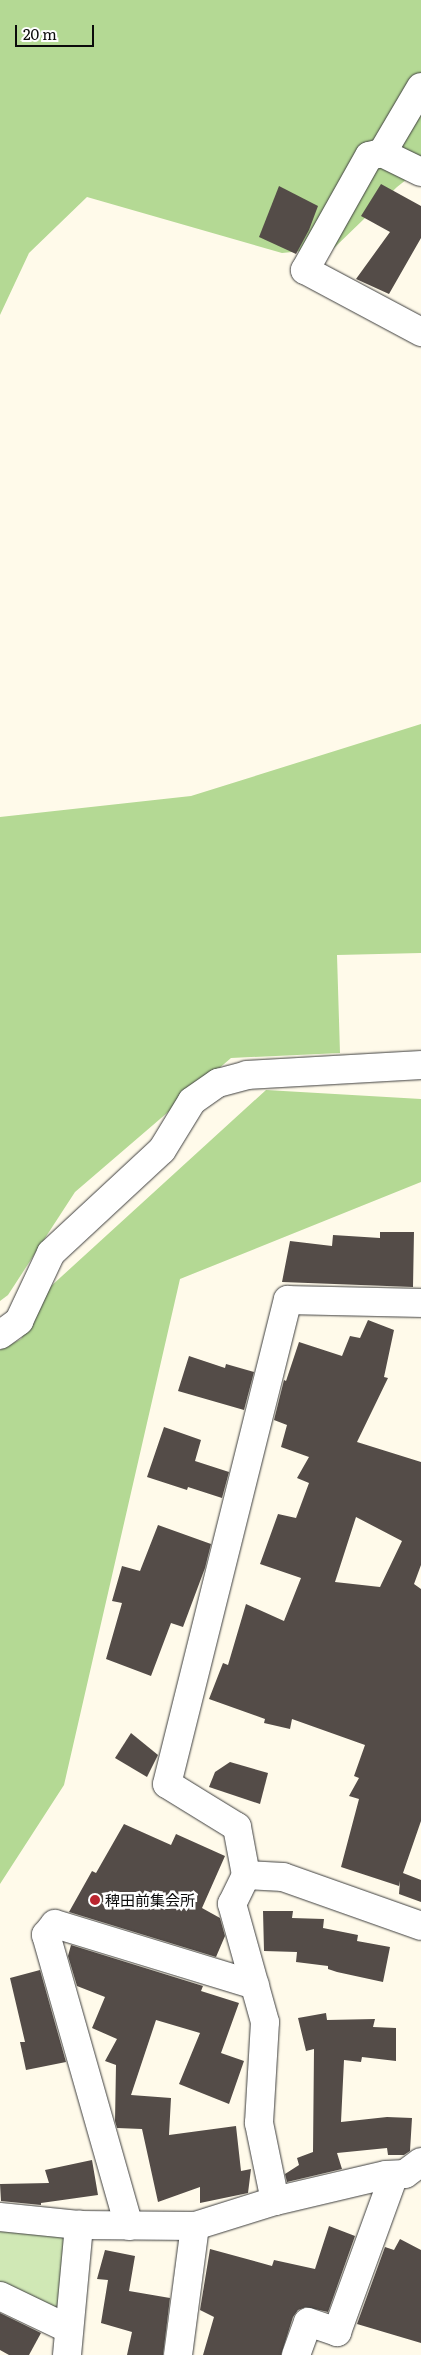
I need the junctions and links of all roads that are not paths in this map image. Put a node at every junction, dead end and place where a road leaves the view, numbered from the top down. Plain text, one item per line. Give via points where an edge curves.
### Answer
1 (421, 87) edge
2 (382, 153) junction
3 (421, 172) edge
4 (421, 332) edge
5 (421, 1065) edge
6 (421, 1303) edge
7 (0, 1335) edge
8 (246, 1875) junction
9 (421, 1926) edge
10 (255, 1985) junction
11 (410, 2174) edge
12 (275, 2201) junction
13 (0, 2217) edge
14 (79, 2226) junction
15 (129, 2226) junction
16 (195, 2226) junction
17 (0, 2296) edge
18 (68, 2342) edge
19 (178, 2355) edge
20 (296, 2355) edge

1 - 2 street
2 - 3 street
2 - 4 street via 369,156 305,270
5 - 7 street via 247,1075 218,1083 192,1102 162,1150 51,1254 19,1321
6 - 8 street via 288,1300 167,1784 236,1827
8 - 9 street via 283,1877
8 - 10 street via 232,1904
10 - 12 street via 266,2022 259,2123
10 - 15 street via 55,1924 46,1935
11 - 12 street
11 - 20 street via 337,2332 308,2322
12 - 16 street
13 - 14 street
14 - 15 street
14 - 18 street
15 - 16 street
16 - 19 street
17 - 18 street

